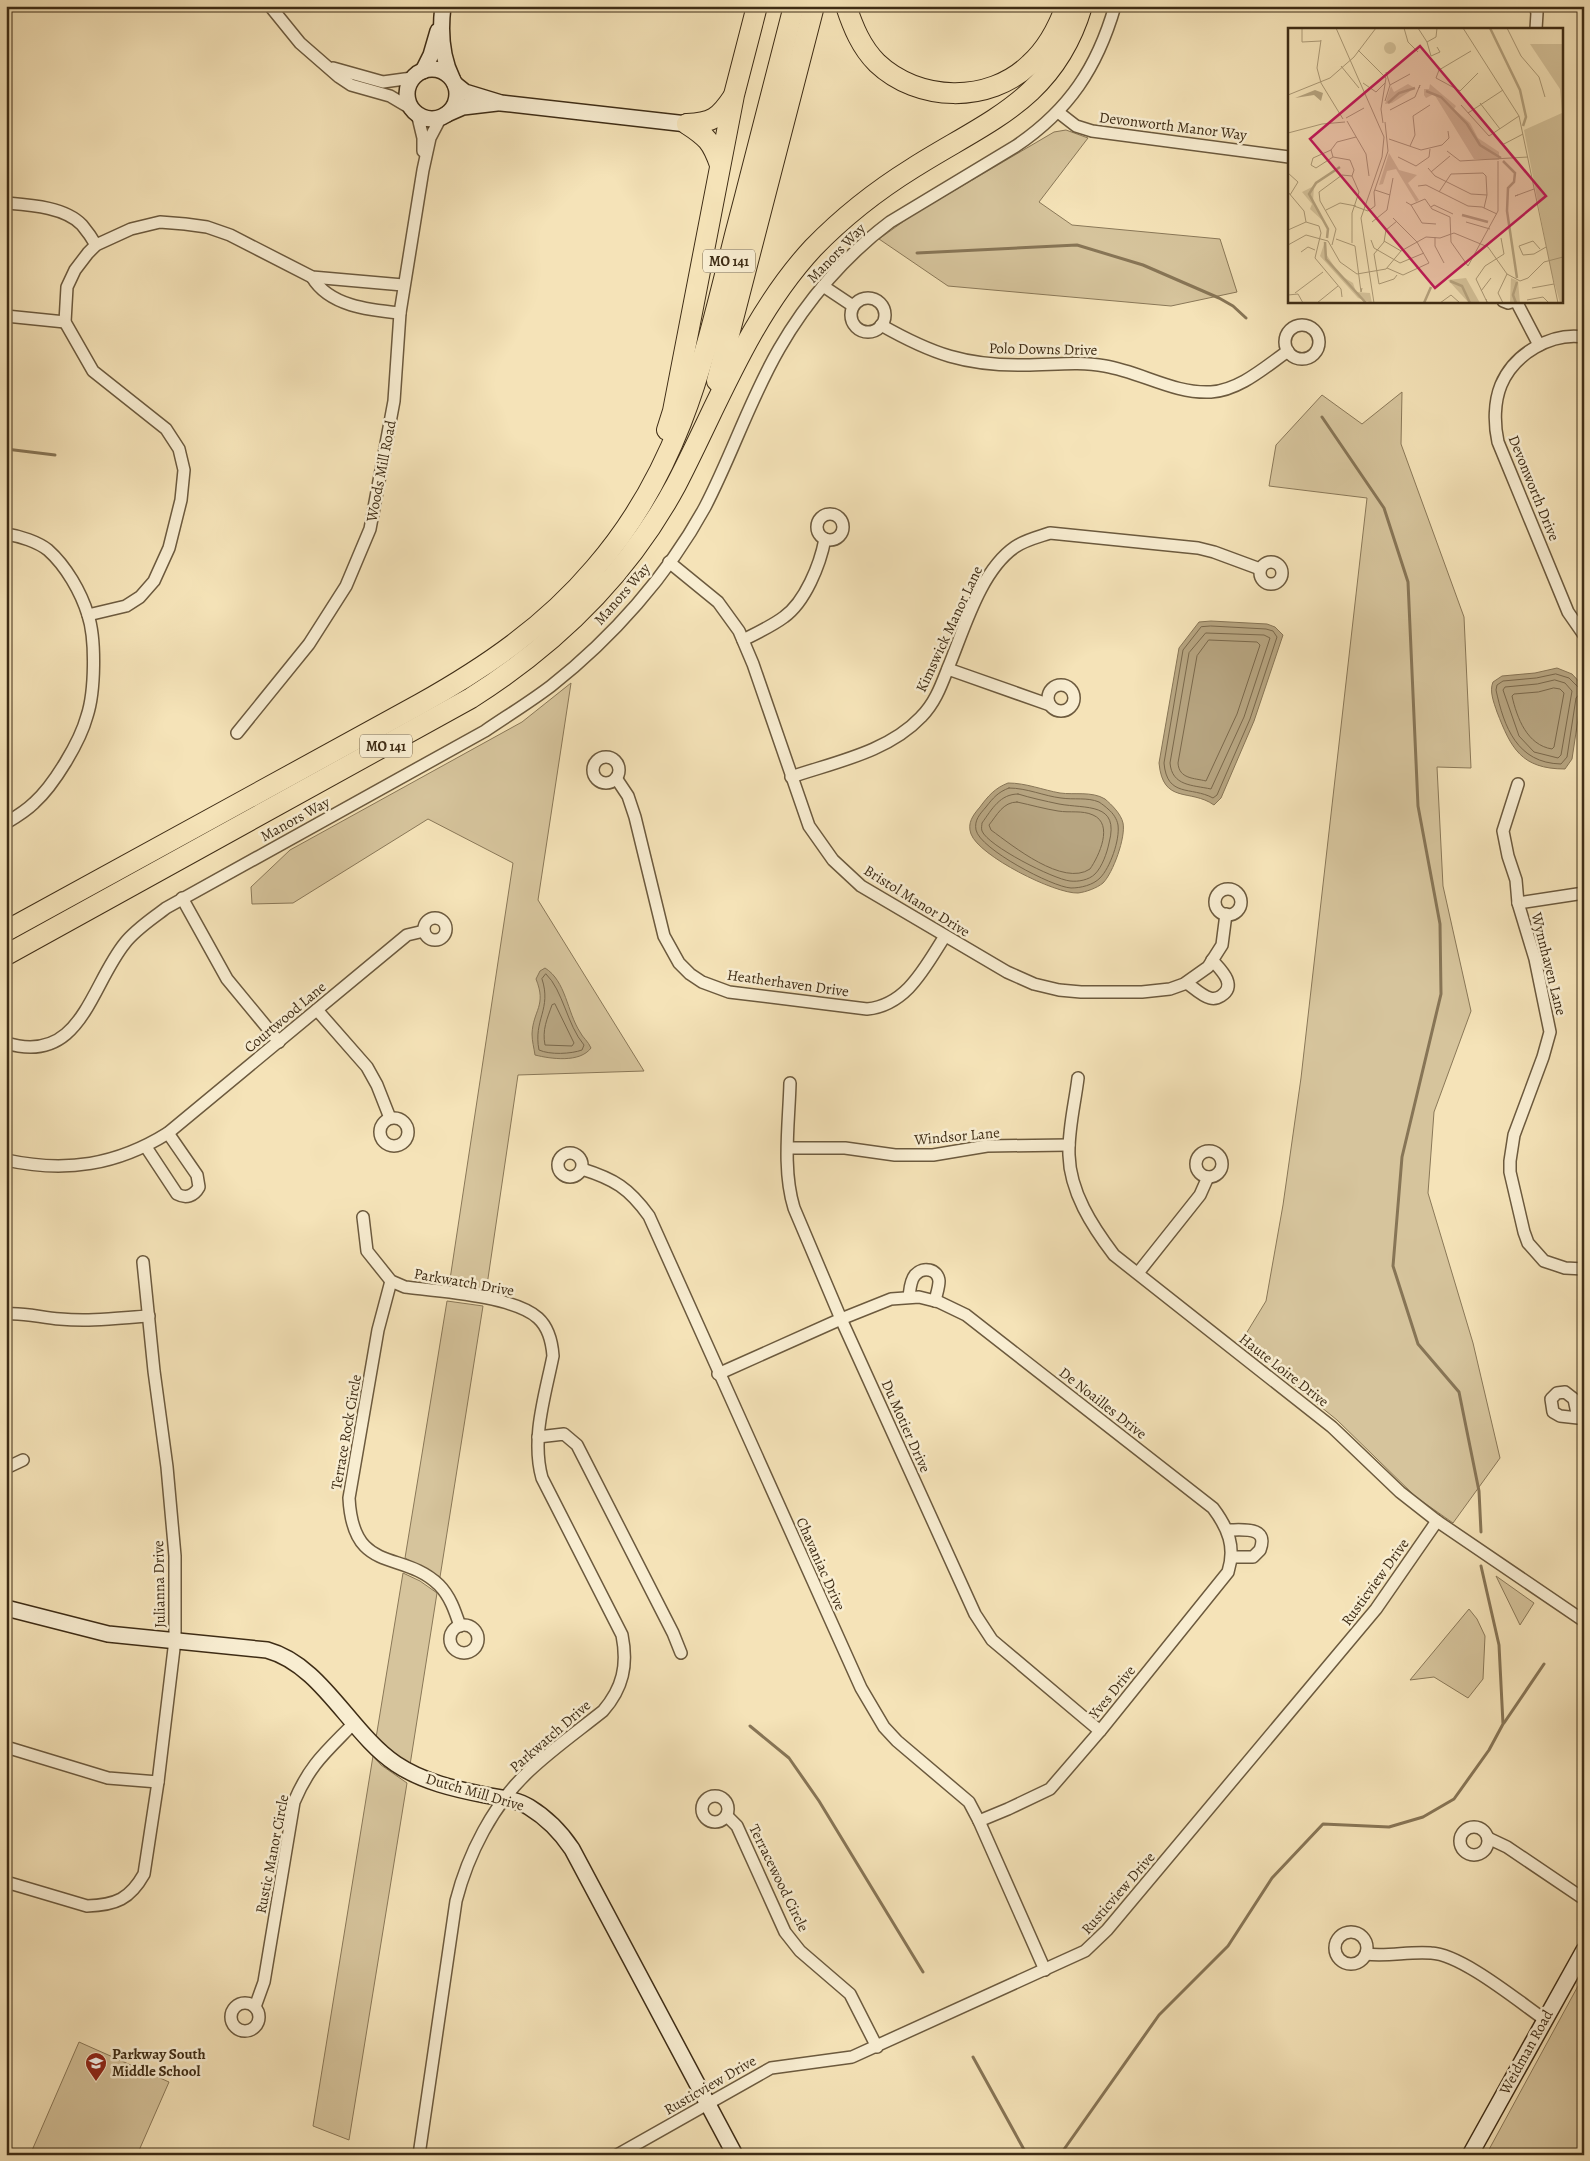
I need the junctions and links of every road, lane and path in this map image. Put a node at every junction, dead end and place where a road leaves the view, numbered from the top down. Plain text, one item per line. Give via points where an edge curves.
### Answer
1 (270, 6) edge
2 (757, 6) edge
3 (794, 6) edge
4 (814, 6) edge
5 (846, 6) edge
6 (1066, 6) edge
7 (1082, 6) edge
8 (1115, 6) edge
9 (1535, 6) edge
10 (442, 13) edge
11 (1536, 28) edge
12 (327, 65) junction
13 (417, 74) junction
14 (454, 82) junction
15 (734, 95) junction
16 (500, 103) junction
17 (414, 111) junction
18 (1058, 112) junction
19 (444, 115) junction
20 (687, 124) junction
21 (1288, 157) edge
22 (720, 165) junction
23 (423, 170) junction
24 (6, 202) edge
25 (96, 244) junction
26 (312, 277) junction
27 (403, 285) junction
28 (823, 286) junction
29 (1516, 302) edge
30 (853, 306) junction
31 (400, 313) junction
32 (6, 316) edge
33 (65, 322) junction
34 (881, 325) junction
35 (1584, 337) edge
36 (1538, 345) junction
37 (1288, 351) dead end
38 (692, 451) junction
39 (639, 508) junction
40 (6, 534) edge
41 (825, 540) dead end
42 (670, 562) junction
43 (1260, 568) dead end
44 (88, 615) junction
45 (1584, 635) edge
46 (743, 640) junction
47 (948, 669) junction
48 (1050, 706) dead end
49 (237, 733) dead end
50 (792, 777) junction
51 (616, 778) dead end
52 (1518, 784) dead end
53 (6, 823) edge
54 (1584, 893) edge
55 (182, 898) junction
56 (1518, 903) junction
57 (1226, 914) dead end
58 (6, 931) edge
59 (424, 931) dead end
60 (944, 936) junction
61 (6, 955) edge
62 (1212, 960) junction
63 (1187, 982) junction
64 (317, 1010) junction
65 (279, 1042) junction
66 (6, 1044) edge
67 (1078, 1078) dead end
68 (790, 1083) dead end
69 (390, 1118) dead end
70 (168, 1133) junction
71 (1069, 1145) junction
72 (146, 1147) junction
73 (788, 1148) junction
74 (6, 1160) edge
75 (582, 1169) dead end
76 (1208, 1177) dead end
77 (363, 1217) dead end
78 (143, 1262) dead end
79 (1584, 1269) edge
80 (1138, 1273) junction
81 (391, 1281) junction
82 (909, 1297) junction
83 (935, 1301) junction
84 (6, 1314) edge
85 (149, 1316) junction
86 (841, 1319) junction
87 (718, 1374) junction
88 (538, 1438) junction
89 (23, 1460) dead end
90 (6, 1468) edge
91 (1437, 1522) junction
92 (1228, 1530) junction
93 (1232, 1552) junction
94 (6, 1608) edge
95 (1584, 1621) edge
96 (460, 1626) dead end
97 (175, 1640) junction
98 (681, 1653) dead end
99 (354, 1723) junction
100 (1100, 1731) junction
101 (6, 1747) edge
102 (158, 1782) junction
103 (505, 1799) junction
104 (726, 1816) dead end
105 (979, 1821) junction
106 (1488, 1838) dead end
107 (6, 1882) edge
108 (1584, 1899) edge
109 (1584, 1950) edge
110 (1366, 1954) dead end
111 (1045, 1970) junction
112 (256, 2007) dead end
113 (1544, 2019) junction
114 (877, 2047) junction
115 (707, 2105) junction
116 (419, 2155) edge
117 (617, 2155) edge
118 (735, 2155) edge
119 (1470, 2155) edge

1 - 12 street via 300,43
2 - 15 highway
3 - 39 highway, MO 141 via 700,370 675,441
4 - 38 highway, MO 141 via 732,329 711,403
5 - 6 highway via 863,46 887,71 912,86 930,91 970,93 1013,78 1030,65 1049,42
7 - 38 highway via 1056,63 1023,100 887,185 860,205 813,249 763,314
8 - 18 street, Manors Way via 1105,38 1087,75
9 - 11 street
10 - 13 street via 431,55
10 - 14 street via 444,57
12 - 13 street via 383,82
12 - 17 street via 351,85 390,96
13 - 14 street via 435,69
13 - 17 street via 407,90
14 - 16 street via 465,92
14 - 19 street via 457,97 452,109
15 - 20 highway via 724,111 714,119
15 - 22 highway
16 - 19 street via 463,107
16 - 20 street
17 - 19 street via 428,118
17 - 23 street, Woods Mill Road via 423,138
18 - 21 street, Devonworth Manor Way via 1076,126 1092,131
18 - 28 street, Manors Way via 1016,146 884,226
19 - 23 street, Woods Mill Road via 430,138
20 - 22 highway via 707,137
22 - 39 highway via 673,412
23 - 27 street, Woods Mill Road
24 - 25 street via 31,205 71,217 81,224
25 - 26 street via 131,229 160,222 200,226 230,235
25 - 33 street via 75,270 67,287
26 - 27 street
26 - 31 street via 318,286 347,303 363,309
27 - 31 street, Woods Mill Road
28 - 30 street
28 - 42 street, Manors Way via 779,349 706,506
29 - 36 street
30 - 34 street via 852,322 858,329 870,332
30 - 34 street via 867,298 879,302 884,314
31 - 49 street, Woods Mill Road via 394,400 370,529 346,586 309,644
32 - 33 street
33 - 44 street via 93,371 166,429 179,449 184,470 181,500 169,548 154,581 140,597 126,606
34 - 37 street, Polo Downs Drive via 920,347 949,358 1012,365 1093,364 1124,370 1188,391 1213,392 1233,386
35 - 36 street, Devonworth Drive via 1561,337
36 - 45 street, Devonworth Drive via 1514,365 1500,386 1496,430 1498,442 1568,612
38 - 61 highway, MO 141 via 657,518 613,578 561,632 503,678 431,721
39 - 58 highway, MO 141 via 596,567 570,595 543,621 485,666
40 - 44 street via 47,549 71,578
41 - 46 street via 807,589 796,606 775,623
42 - 46 street, Bristol Manor Drive via 718,602
42 - 55 street, Manors Way via 627,616 535,698 485,731
43 - 47 street, Kimswick Manor Lane via 1198,548 1070,534 1050,533 1030,539 1000,559 986,577
44 - 53 street via 93,657 87,717 61,769 35,802
46 - 50 street, Bristol Manor Drive
47 - 48 street
47 - 50 street, Kimswick Manor Lane via 936,697 922,716 893,740
50 - 60 street, Bristol Manor Drive via 809,826 842,870 861,886
51 - 60 street, Heatherhaven Drive via 628,796 635,817 664,936 679,963 702,982 729,992 880,1008 900,997 915,982
52 - 56 street, Wynnhaven Lane via 1503,831 1516,880
54 - 56 street
55 - 65 street via 228,979
55 - 66 street, Manors Way via 126,942 109,966 83,1017 68,1034 48,1045 33,1048
56 - 79 street, Wynnhaven Lane via 1535,959 1550,1032 1514,1135 1510,1172 1528,1243 1544,1261 1564,1268
57 - 62 street, Bristol Manor Drive via 1222,945
59 - 64 street, Courtwood Lane via 407,935
60 - 63 street, Bristol Manor Drive via 1007,972 1034,984 1059,990 1109,994 1142,992 1170,989
62 - 63 street, Bristol Manor Drive via 1208,967
62 - 63 street via 1227,977 1228,988 1224,994 1209,998
64 - 65 street, Courtwood Lane
64 - 69 street via 367,1068 378,1085
65 - 70 street, Courtwood Lane
67 - 71 street, Haute Loire Drive
68 - 73 street, Du Motier Drive
70 - 72 street, Courtwood Lane
70 - 72 street via 197,1175 199,1187 193,1195 177,1194
71 - 73 street, Windsor Lane via 987,1146 933,1155 895,1155 845,1148
71 - 80 street, Haute Loire Drive via 1073,1184 1090,1219 1114,1255
72 - 74 street, Courtwood Lane via 127,1155 76,1166 43,1166
73 - 86 street, Du Motier Drive via 790,1194 794,1208
75 - 87 street, Chavaniac Drive via 620,1184 649,1216
76 - 80 street via 1200,1195
77 - 81 street, Parkwatch Drive via 367,1251
78 - 85 street, Julianna Drive
80 - 91 street, Haute Loire Drive via 1332,1427 1400,1492
81 - 88 street, Parkwatch Drive via 405,1287 504,1301 538,1318 547,1330 553,1356
81 - 96 street, Terrace Rock Circle via 378,1330 349,1498 350,1510 353,1525 364,1545 385,1560 417,1571 439,1585 454,1606
82 - 83 street, De Noailles Drive
82 - 83 street via 912,1280 919,1271 928,1269 939,1281
82 - 86 street, De Noailles Drive via 891,1299
83 - 92 street, De Noailles Drive via 966,1315 1213,1508
84 - 85 street via 60,1320
85 - 97 street, Julianna Drive via 175,1556
86 - 87 street, De Noailles Drive
86 - 100 street, Du Motier Drive via 984,1630 1002,1649
87 - 105 street, Chavaniac Drive via 853,1672 873,1709 897,1741 969,1802
88 - 98 street via 564,1434 577,1445
88 - 103 street, Parkwatch Drive via 538,1464 542,1478 622,1635 626,1659 620,1685 603,1711 529,1770
89 - 90 street
91 - 95 street, Haute Loire Drive
91 - 111 street, Rusticview Drive via 1376,1609 1107,1930 1084,1951
92 - 93 street, De Noailles Drive
92 - 93 street via 1251,1529 1262,1539 1260,1550 1253,1557
93 - 100 street, Yves Drive via 1228,1572
94 - 97 street, Dutch Mill Drive via 108,1634
97 - 99 street, Dutch Mill Drive via 282,1654 307,1672
97 - 102 street, Julianna Drive
99 - 103 street, Dutch Mill Drive via 396,1764 413,1773 438,1784
99 - 112 street, Rustic Manor Circle via 314,1763 294,1802 264,1982
100 - 105 street, Yves Drive via 1050,1789
101 - 102 street via 108,1778
102 - 107 street, Julianna Drive via 144,1874 125,1898 87,1906
103 - 115 street, Dutch Mill Drive via 528,1806 550,1822 572,1849
103 - 116 street, Parkwatch Drive via 477,1843 458,1893
104 - 114 street, Terracewood Circle via 737,1826 785,1932 800,1951 850,1994
105 - 111 street, Chavaniac Drive
106 - 108 street
109 - 113 street, Weidman Road
110 - 113 street via 1433,1952 1446,1956
111 - 114 street, Rusticview Drive
113 - 119 street, Weidman Road
114 - 115 street, Rusticview Drive via 852,2057 771,2068
115 - 117 street, Rusticview Drive
115 - 118 street, Dutch Mill Drive

